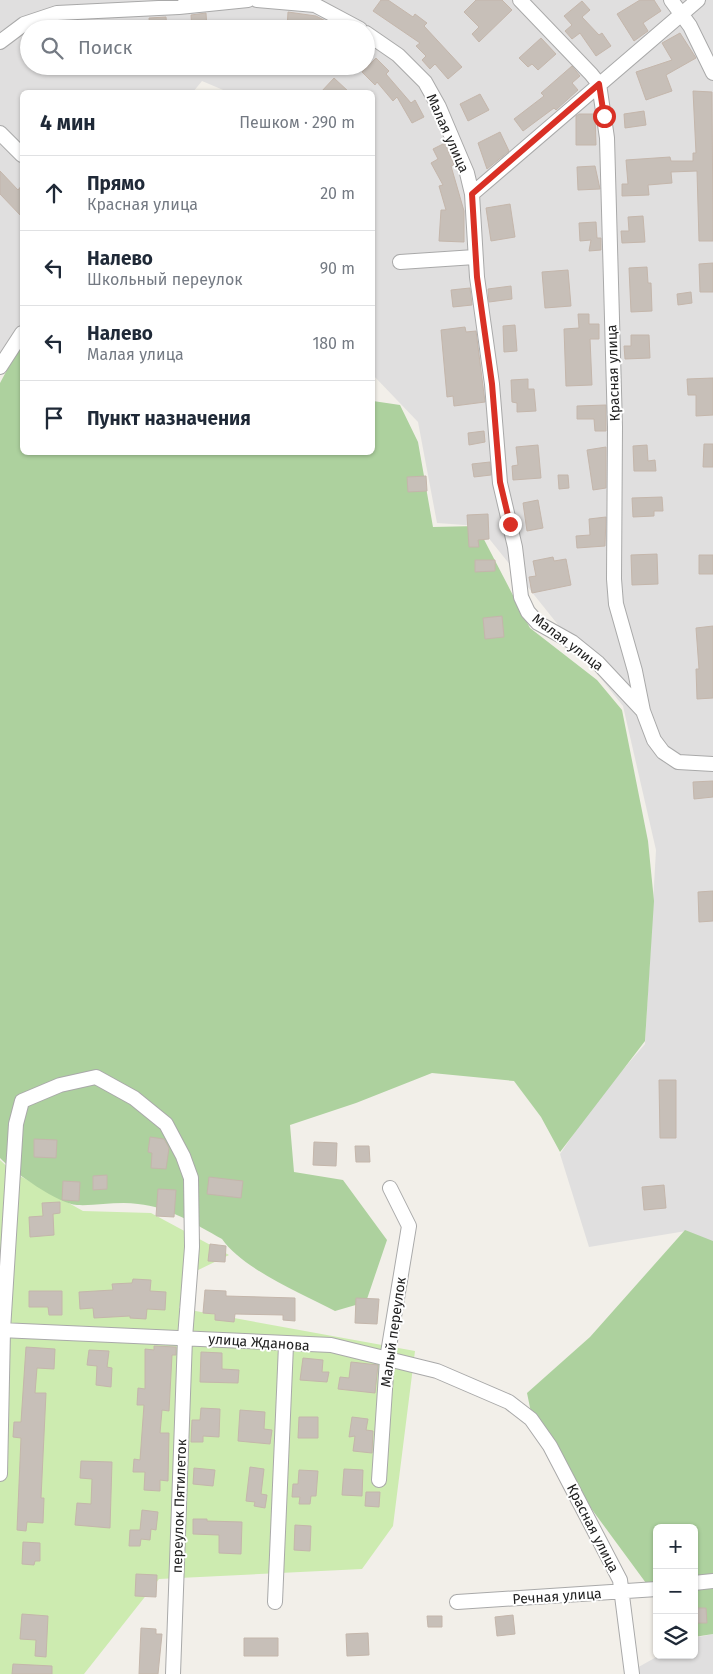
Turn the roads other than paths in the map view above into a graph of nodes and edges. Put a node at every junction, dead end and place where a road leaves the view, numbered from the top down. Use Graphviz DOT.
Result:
graph roads {
  1 [pos="248,0"];
  2 [pos="257,0"];
  3 [pos="520,0"];
  4 [pos="671,0"];
  5 [pos="698,0"];
  6 [pos="682,13"];
  7 [pos="36,20"];
  8 [pos="343,20"];
  9 [pos="20,27"];
  10 [pos="375,39"];
  11 [pos="0,42"];
  12 [pos="713,73"];
  13 [pos="599,84"];
  14 [pos="0,133"];
  15 [pos="20,153"];
  16 [pos="472,194"];
  17 [pos="475,257"];
  18 [pos="400,262"];
  19 [pos="20,336"];
  20 [pos="0,367"];
  21 [pos="643,711"];
  22 [pos="713,764"];
  23 [pos="0,1152"];
  24 [pos="13,1162"];
  25 [pos="390,1188"];
  26 [pos="2,1330"];
  27 [pos="184,1338"];
  28 [pos="286,1345"];
  29 [pos="387,1359"];
  30 [pos="509,1402"];
  31 [pos="0,1474"];
  32 [pos="380,1480"];
  33 [pos="713,1581"];
  34 [pos="698,1583"];
  35 [pos="653,1589"];
  36 [pos="621,1592"];
  37 [pos="275,1602"];
  38 [pos="457,1602"];
  39 [pos="173,1674"];
  40 [pos="632,1674"];
  1 -- 7 [label="street"];
  2 -- 8 [label="street"];
  3 -- 13 [label="street"];
  4 -- 6 [label="street"];
  5 -- 6 [label="street"];
  6 -- 12 [label="street"];
  6 -- 13 [label="street"];
  9 -- 11 [label="street"];
  10 -- 16 [label="street, Малая улица"];
  13 -- 16 [label="street"];
  13 -- 21 [label="street, Красная улица"];
  14 -- 15 [label="street"];
  16 -- 17 [label="street, Малая улица"];
  17 -- 18 [label="street"];
  17 -- 21 [label="street, Малая улица"];
  19 -- 20 [label="street"];
  21 -- 22 [label="street, Красная улица"];
  23 -- 24 [label="street"];
  24 -- 26 [label="street"];
  24 -- 27 [label="street, переулок Пятилеток"];
  25 -- 29 [label="street, Малый переулок"];
  26 -- 27 [label="street, улица Жданова"];
  26 -- 31 [label="street"];
  27 -- 28 [label="street, улица Жданова"];
  27 -- 39 [label="street, переулок Пятилеток"];
  28 -- 29 [label="street, улица Жданова"];
  28 -- 37 [label="street"];
  29 -- 30 [label="street, улица Жданова"];
  29 -- 32 [label="street, Малый переулок"];
  30 -- 36 [label="street, Красная улица"];
  33 -- 34 [label="street"];
  35 -- 36 [label="street, Речная улица"];
  36 -- 38 [label="street, Речная улица"];
  36 -- 40 [label="street, Красная улица"];
}
